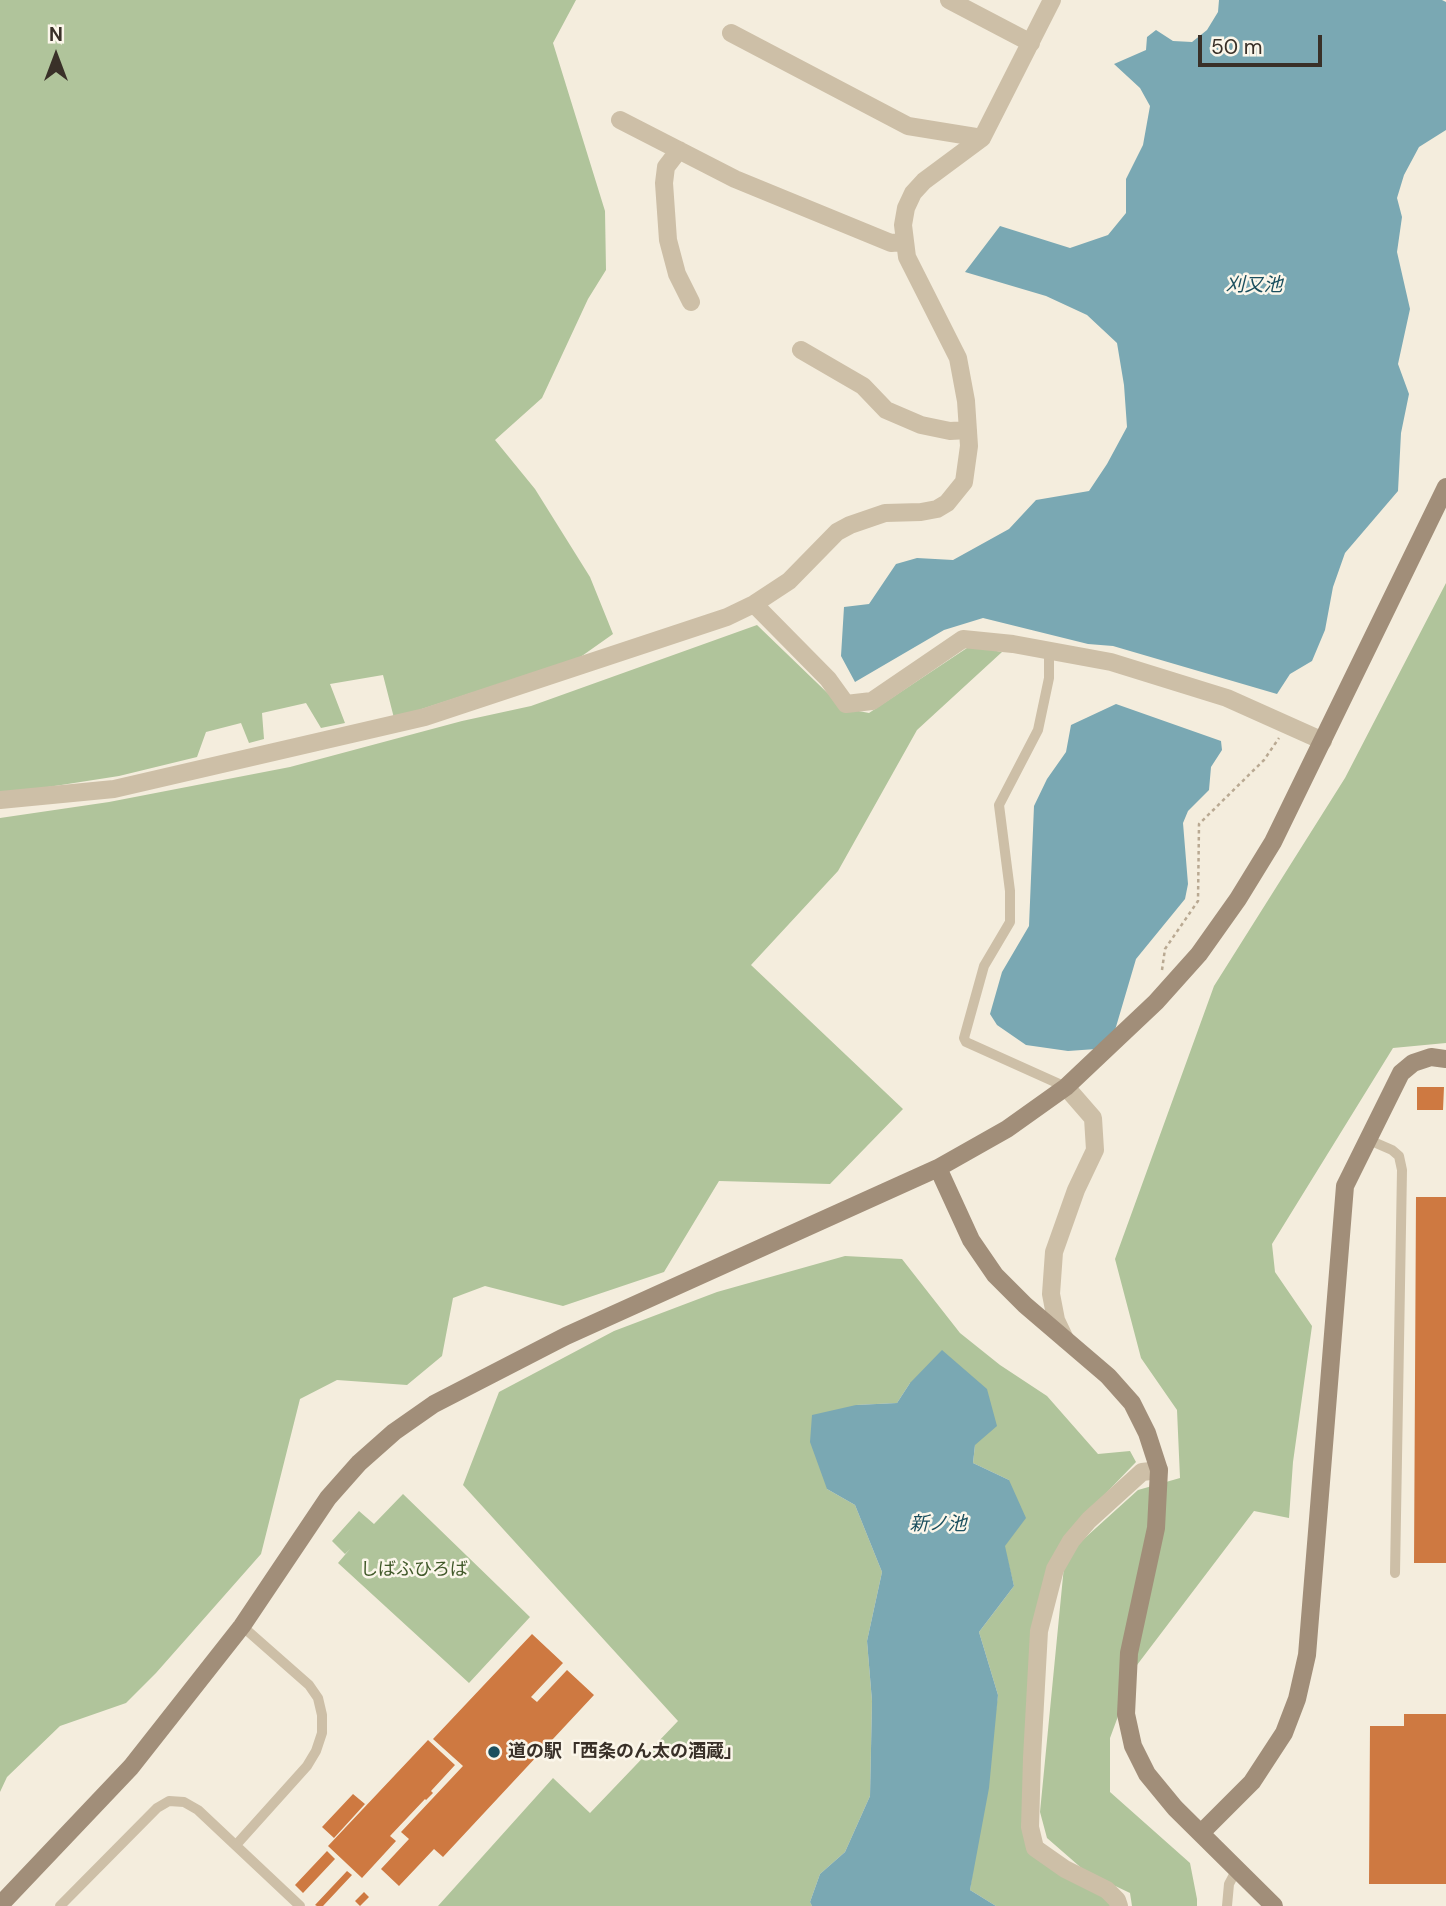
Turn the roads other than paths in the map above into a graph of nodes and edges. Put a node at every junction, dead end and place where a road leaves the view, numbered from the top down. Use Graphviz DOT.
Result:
graph roads {
  1 [pos="948,0"];
  2 [pos="1052,0"];
  3 [pos="732,33"];
  4 [pos="1031,43"];
  5 [pos="620,120"];
  6 [pos="982,138"];
  7 [pos="680,150"];
  8 [pos="904,242"];
  9 [pos="691,302"];
  10 [pos="801,350"];
  11 [pos="968,430"];
  12 [pos="1446,487"];
  13 [pos="754,604"];
  14 [pos="1049,650"];
  15 [pos="1323,741"];
  16 [pos="0,800"];
  17 [pos="1446,1059"];
  18 [pos="1066,1087"];
  19 [pos="1369,1140"];
  20 [pos="938,1168"];
  21 [pos="1065,1339"];
  22 [pos="1159,1470"];
  23 [pos="1395,1573"];
  24 [pos="242,1626"];
  25 [pos="1200,1833"];
  26 [pos="236,1845"];
  27 [pos="1237,1869"];
  28 [pos="0,1905"];
  29 [pos="60,1906"];
  30 [pos="300,1906"];
  31 [pos="1119,1906"];
  32 [pos="1227,1906"];
  33 [pos="1274,1906"];
  1 -- 4 [label="street"];
  2 -- 4 [label="street"];
  3 -- 6 [label="street"];
  4 -- 6 [label="street"];
  5 -- 7 [label="street"];
  6 -- 8 [label="street"];
  7 -- 8 [label="street"];
  7 -- 9 [label="street"];
  8 -- 11 [label="street"];
  10 -- 11 [label="street"];
  11 -- 13 [label="street"];
  12 -- 15 [label="street"];
  13 -- 14 [label="street"];
  13 -- 16 [label="street"];
  14 -- 15 [label="street"];
  14 -- 18 [label="lane"];
  15 -- 18 [label="street"];
  17 -- 19 [label="street"];
  18 -- 20 [label="street"];
  18 -- 21 [label="street"];
  19 -- 23 [label="lane"];
  19 -- 25 [label="street"];
  20 -- 21 [label="street"];
  20 -- 24 [label="street"];
  21 -- 22 [label="street"];
  22 -- 25 [label="street"];
  22 -- 31 [label="street"];
  24 -- 26 [label="lane"];
  24 -- 28 [label="street"];
  25 -- 27 [label="street"];
  26 -- 29 [label="lane"];
  26 -- 30 [label="lane"];
  27 -- 32 [label="lane"];
  27 -- 33 [label="street"];
}
